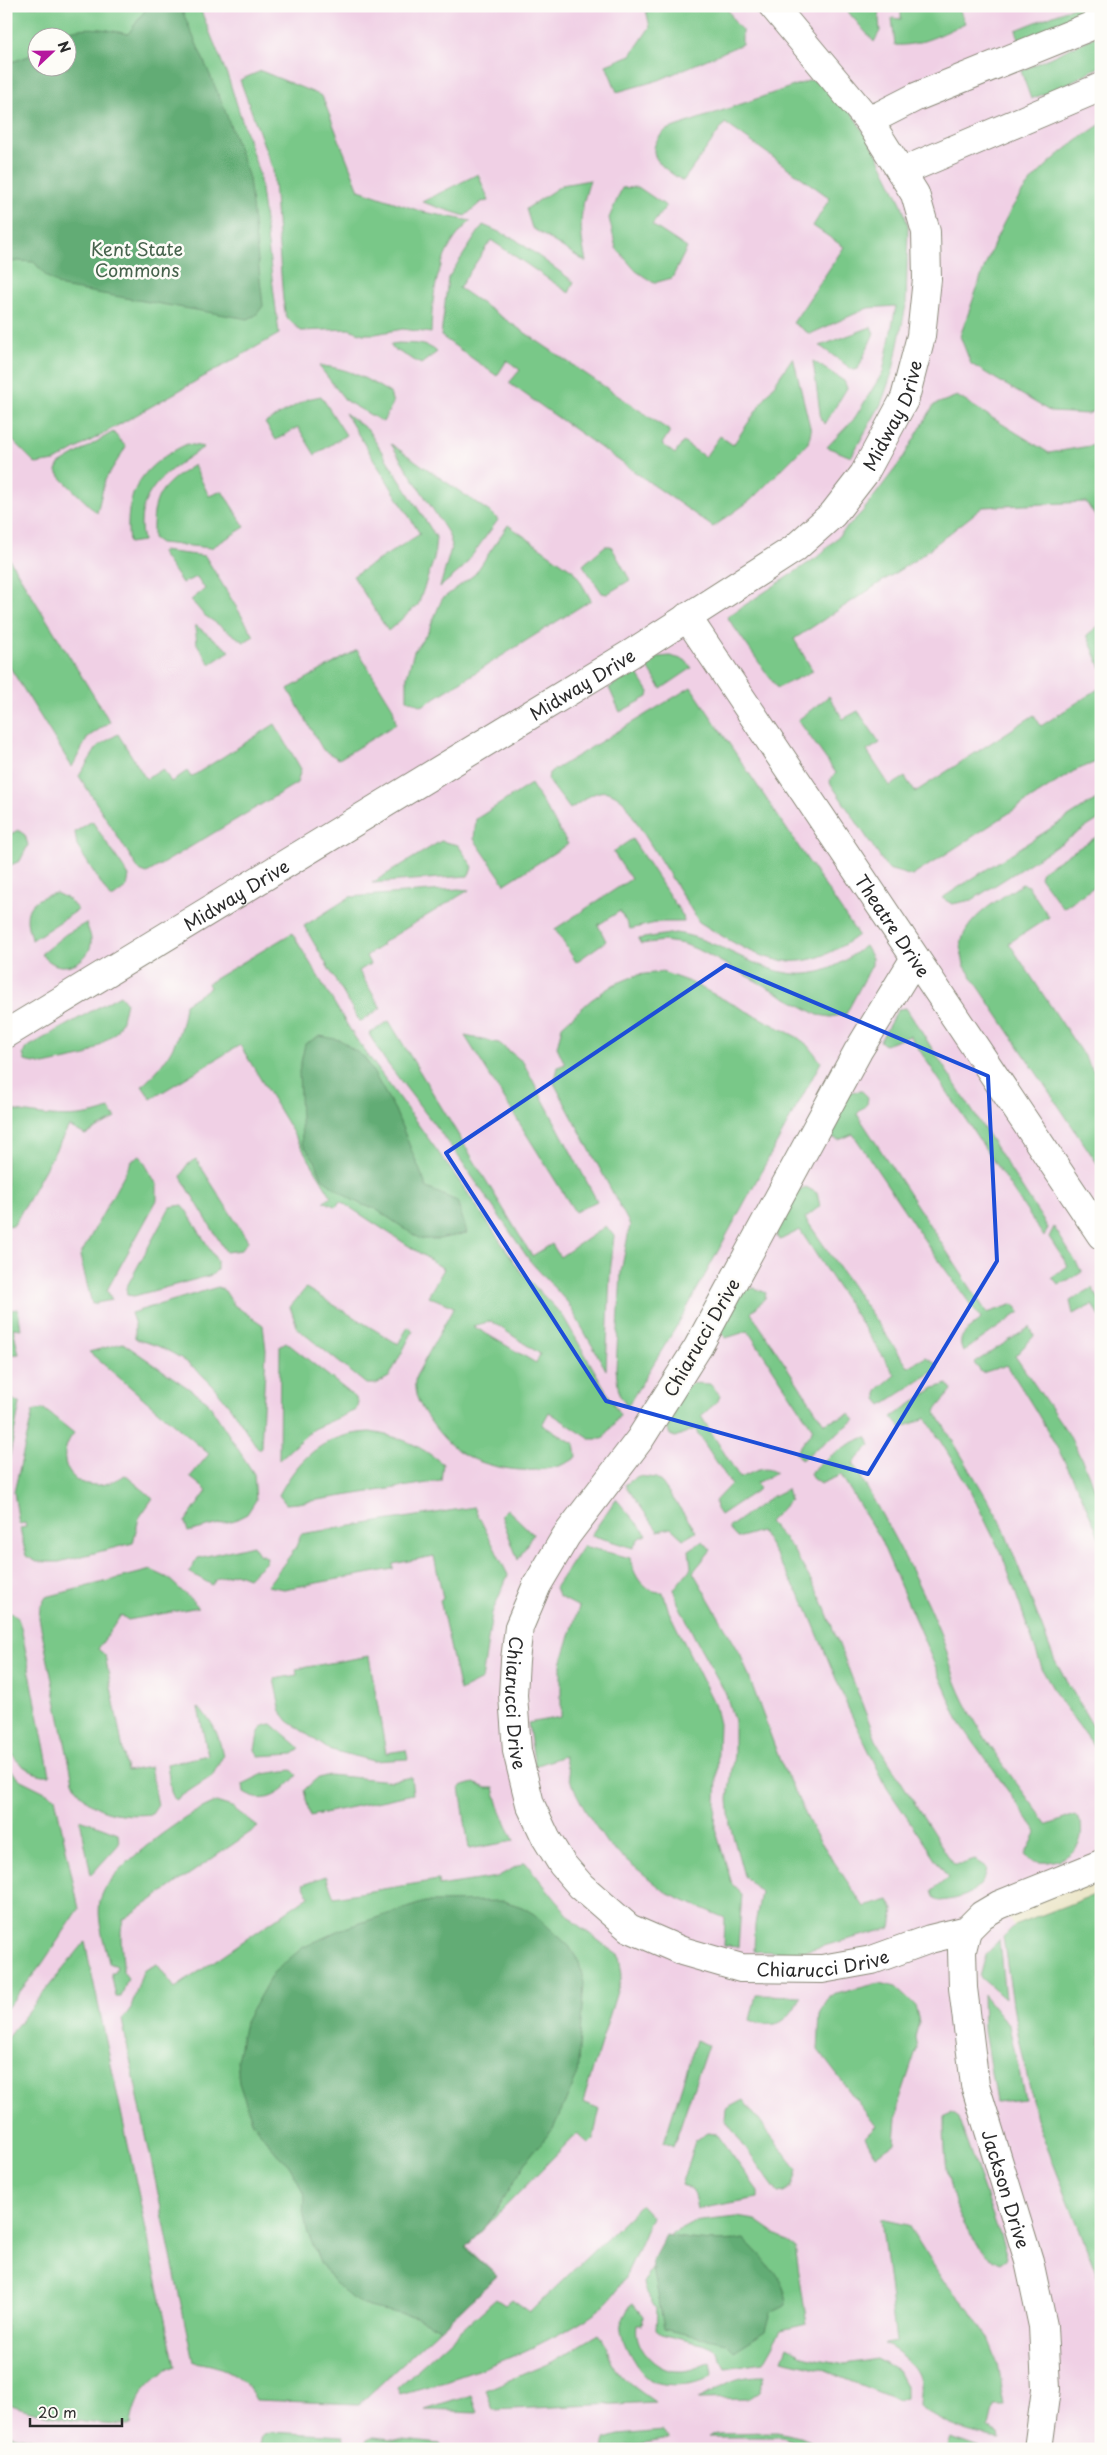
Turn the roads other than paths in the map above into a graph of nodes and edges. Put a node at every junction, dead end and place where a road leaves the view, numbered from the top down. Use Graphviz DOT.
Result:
graph roads {
  1 [pos="773,6"];
  2 [pos="1101,22"];
  3 [pos="1101,87"];
  4 [pos="869,121"];
  5 [pos="901,172"];
  6 [pos="687,617"];
  7 [pos="915,958"];
  8 [pos="6,1034"];
  9 [pos="1101,1235"];
  10 [pos="1101,1864"];
  11 [pos="967,1930"];
  12 [pos="1038,2449"];
  1 -- 4 [label="street, Midway Drive"];
  2 -- 4 [label="street"];
  3 -- 5 [label="street"];
  4 -- 5 [label="street, Midway Drive"];
  5 -- 6 [label="street, Midway Drive"];
  6 -- 7 [label="street, Theatre Drive"];
  6 -- 8 [label="street, Midway Drive"];
  7 -- 9 [label="street, Theatre Drive"];
  7 -- 11 [label="street, Chiarucci Drive"];
  10 -- 11 [label="street, Chiarucci Drive"];
  11 -- 12 [label="street, Jackson Drive"];
}
